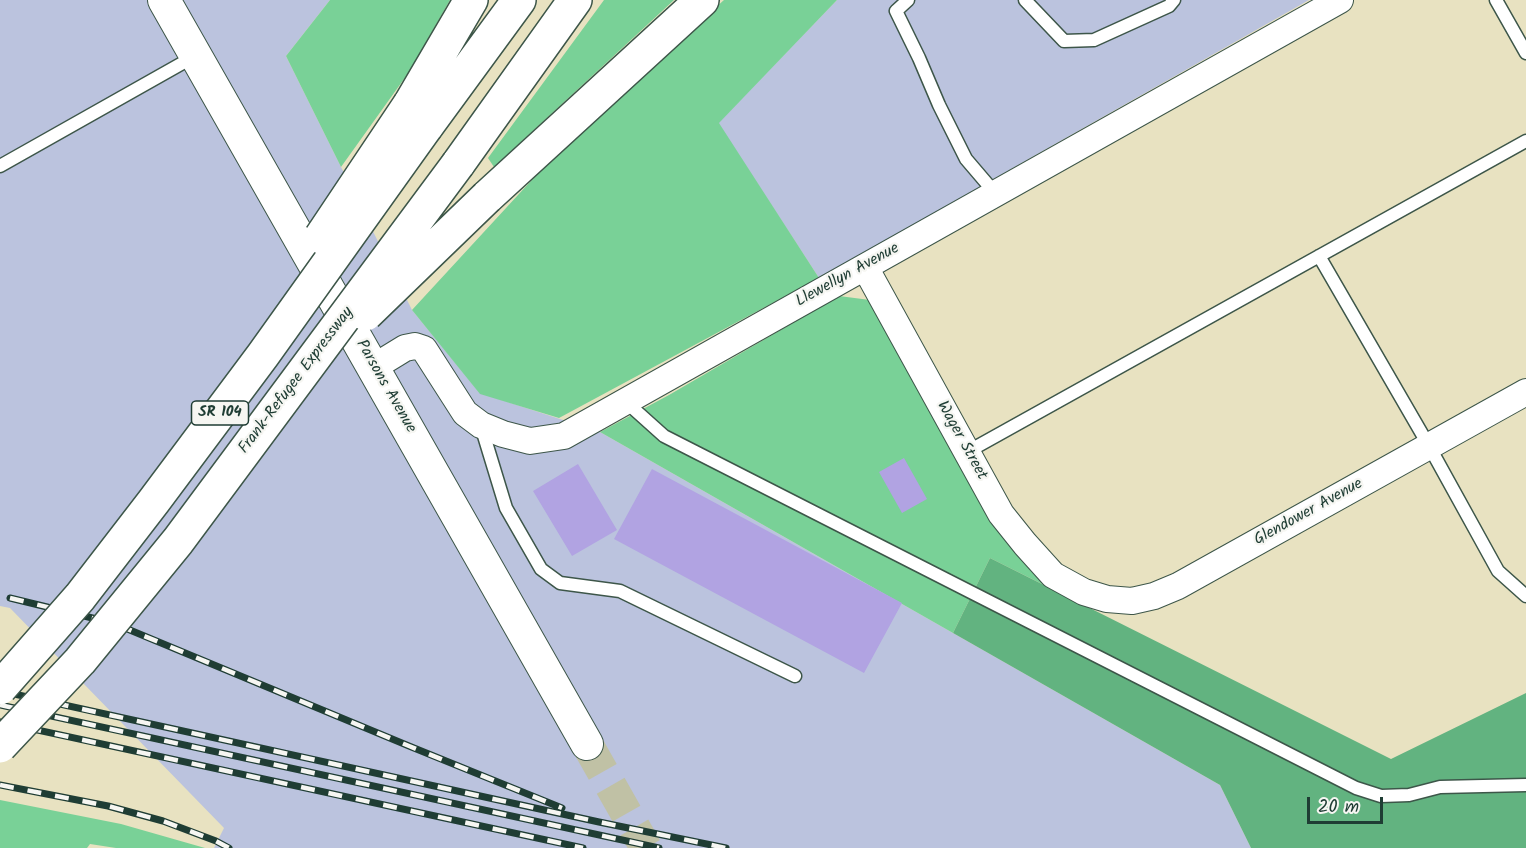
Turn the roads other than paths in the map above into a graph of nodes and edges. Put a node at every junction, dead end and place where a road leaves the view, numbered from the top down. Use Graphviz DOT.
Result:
graph roads {
  1 [pos="164,0"];
  2 [pos="471,0"];
  3 [pos="519,0"];
  4 [pos="575,0"];
  5 [pos="702,0"];
  6 [pos="908,0"];
  7 [pos="1025,0"];
  8 [pos="1174,0"];
  9 [pos="1340,0"];
  10 [pos="1496,0"];
  11 [pos="1526,54"];
  12 [pos="195,55"];
  13 [pos="418,115"];
  14 [pos="1526,141"];
  15 [pos="0,166"];
  16 [pos="995,193"];
  17 [pos="1319,256"];
  18 [pos="865,267"];
  19 [pos="374,367"];
  20 [pos="298,380"];
  21 [pos="1526,392"];
  22 [pos="625,402"];
  23 [pos="481,425"];
  24 [pos="1429,446"];
  25 [pos="967,452"];
  26 [pos="1084,592"];
  27 [pos="1526,596"];
  28 [pos="795,676"];
  29 [pos="0,688"];
  30 [pos="587,744"];
  31 [pos="0,746"];
  32 [pos="1526,785"];
  1 -- 12 [label="street, Parsons Avenue"];
  2 -- 13 [label="highway"];
  3 -- 13 [label="highway, SR 104"];
  4 -- 20 [label="highway, Frank-Refugee Expressway / SR 104, bridge"];
  5 -- 20 [label="highway, bridge"];
  6 -- 16 [label="lane"];
  7 -- 8 [label="lane"];
  9 -- 16 [label="street, Llewellyn Avenue"];
  10 -- 11 [label="lane"];
  12 -- 15 [label="lane"];
  12 -- 19 [label="street, Parsons Avenue"];
  13 -- 29 [label="highway, SR 104, bridge"];
  14 -- 17 [label="lane"];
  16 -- 18 [label="street, Llewellyn Avenue"];
  17 -- 24 [label="lane"];
  17 -- 25 [label="lane"];
  18 -- 22 [label="street, Llewellyn Avenue"];
  18 -- 25 [label="street, Wager Street"];
  19 -- 23 [label="street, Llewellyn Avenue"];
  19 -- 30 [label="street, Parsons Avenue"];
  20 -- 31 [label="highway, Frank-Refugee Expressway / SR 104, bridge"];
  21 -- 24 [label="street, Glendower Avenue"];
  22 -- 23 [label="street, Llewellyn Avenue"];
  22 -- 32 [label="lane"];
  23 -- 28 [label="lane"];
  24 -- 26 [label="street, Glendower Avenue"];
  24 -- 27 [label="lane"];
  25 -- 26 [label="street, Wager Street"];
}
